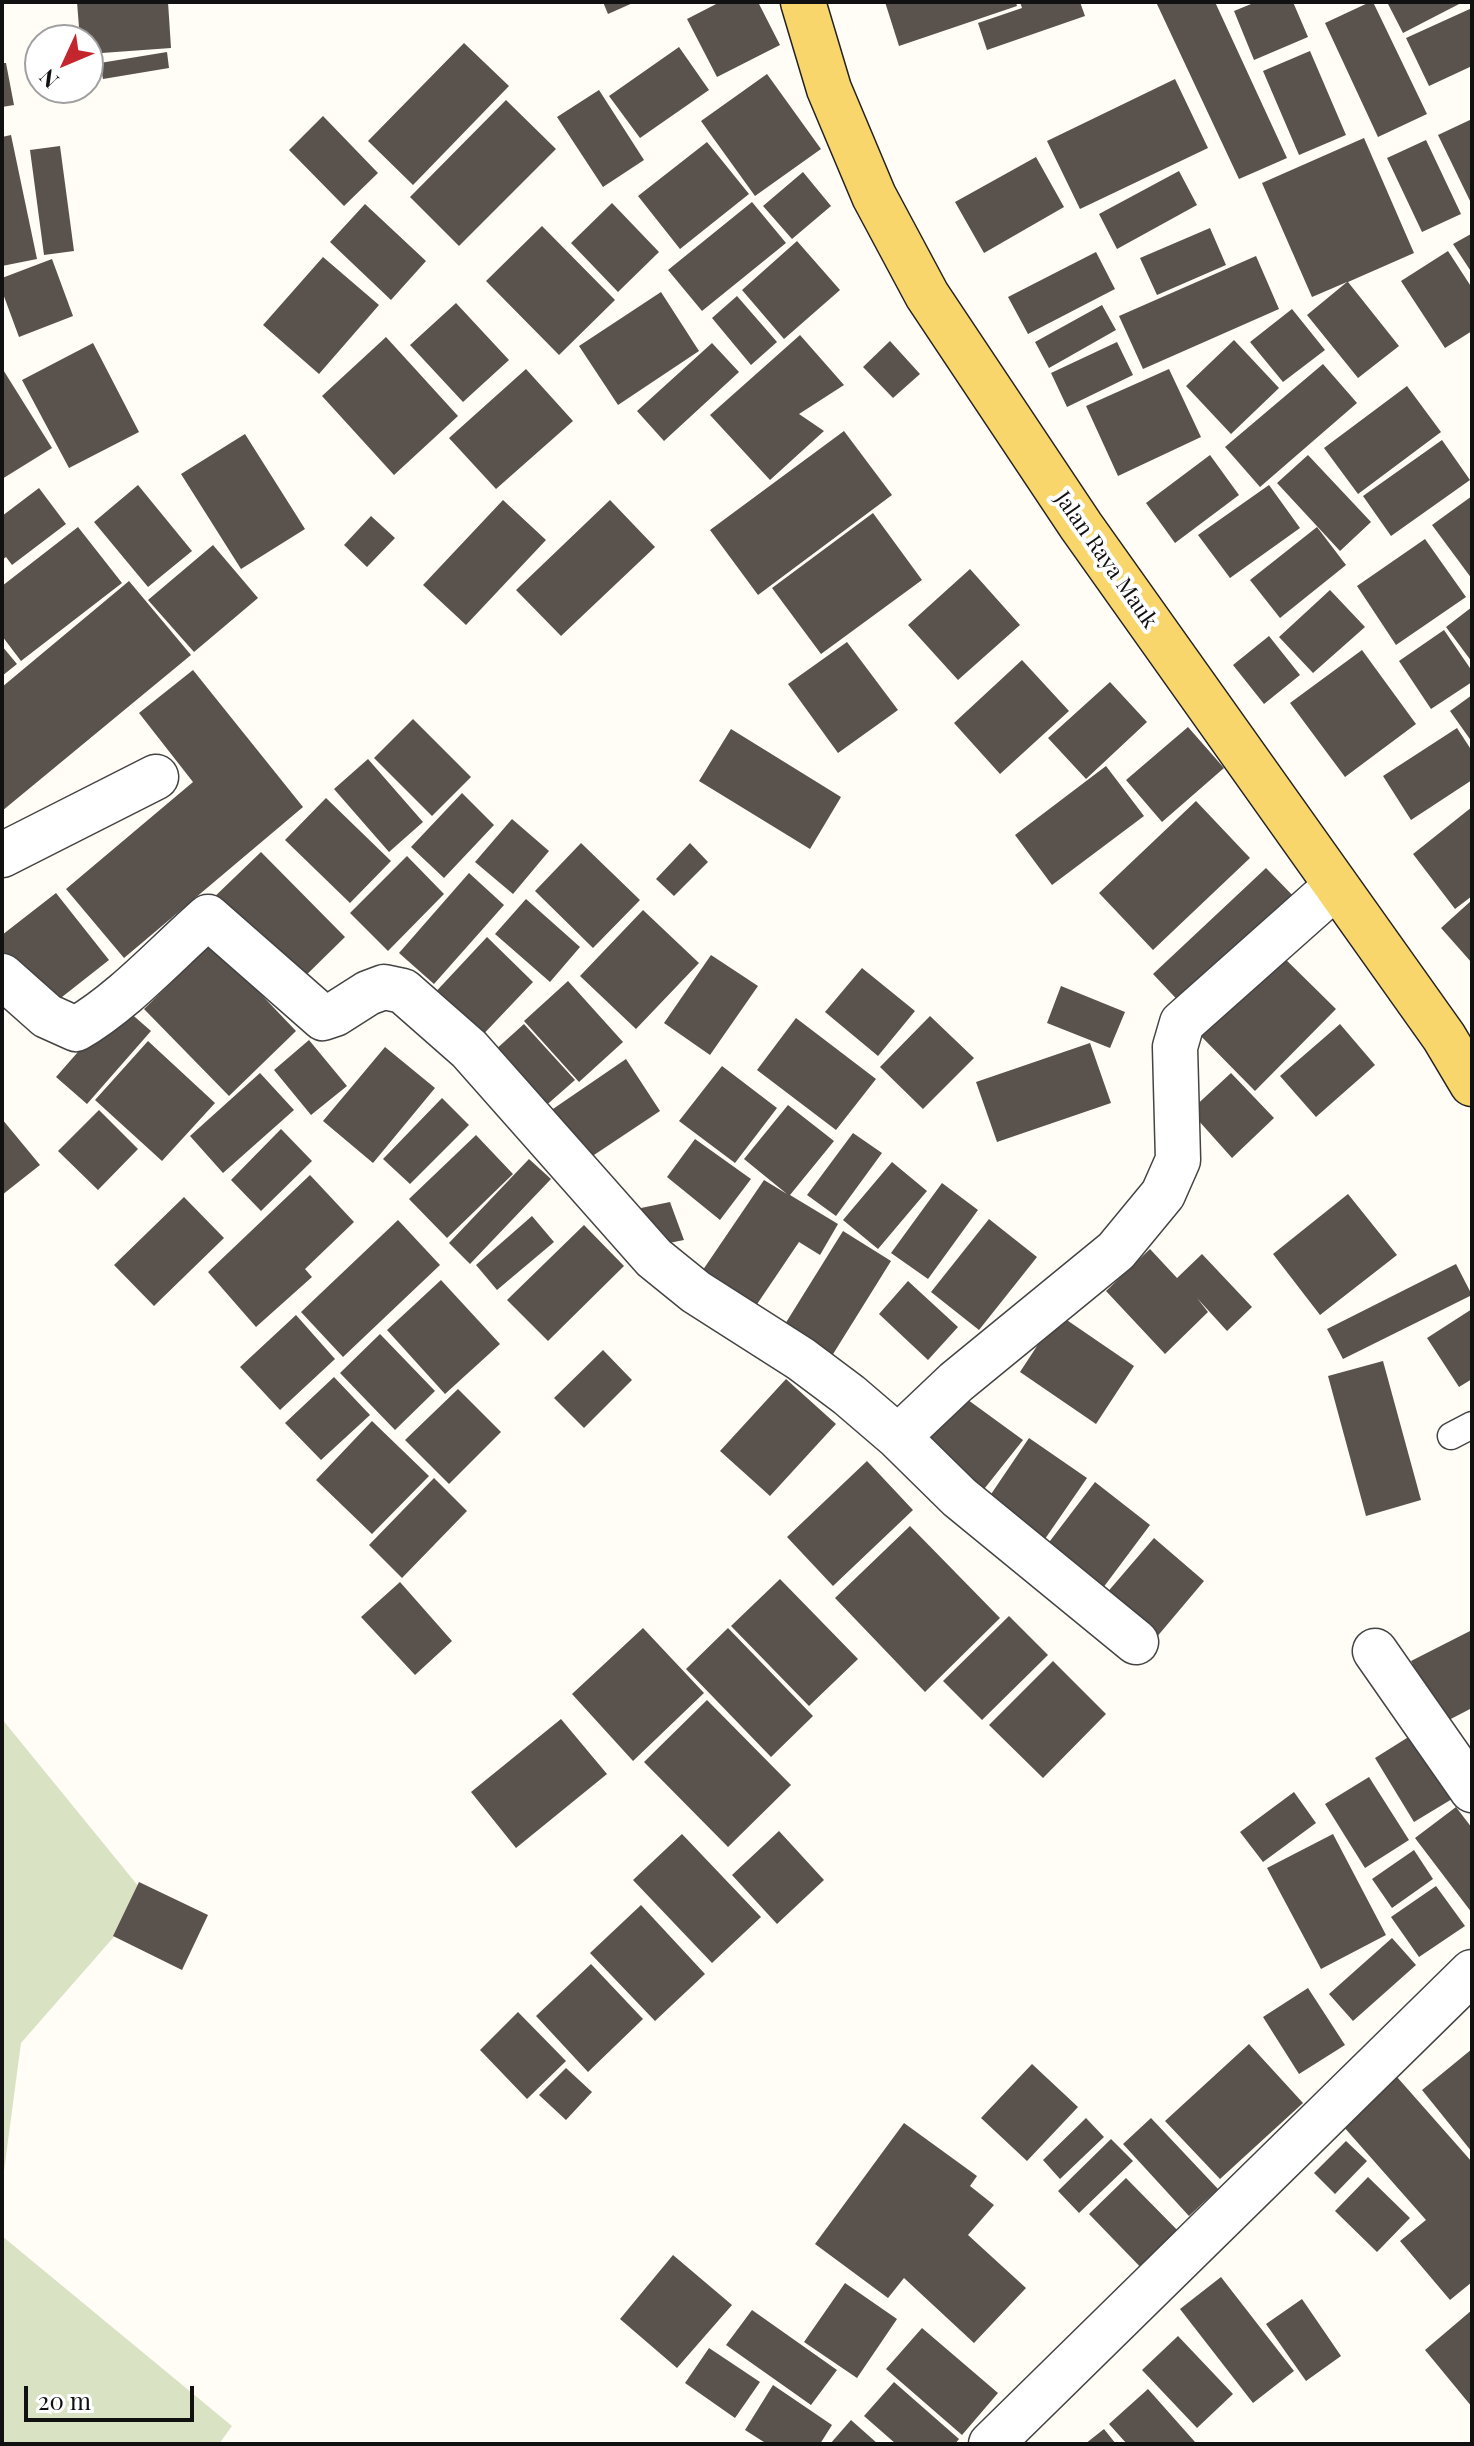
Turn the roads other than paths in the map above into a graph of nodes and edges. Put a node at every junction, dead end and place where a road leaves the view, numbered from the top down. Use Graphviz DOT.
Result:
graph roads {
  1 [pos="803,2"];
  2 [pos="156,777"];
  3 [pos="2,855"];
  4 [pos="1336,886"];
  5 [pos="2,976"];
  6 [pos="1472,1084"];
  7 [pos="898,1437"];
  8 [pos="1136,1642"];
  9 [pos="1375,1651"];
  10 [pos="1472,1790"];
  11 [pos="1472,1972"];
  12 [pos="991,2444"];
  1 -- 4 [label="main road, Jalan Raya Mauk"];
  2 -- 3 [label="street"];
  4 -- 6 [label="main road, Jalan Raya Mauk"];
  4 -- 7 [label="street"];
  5 -- 7 [label="street"];
  7 -- 8 [label="street"];
  9 -- 10 [label="street"];
  11 -- 12 [label="street"];
}
